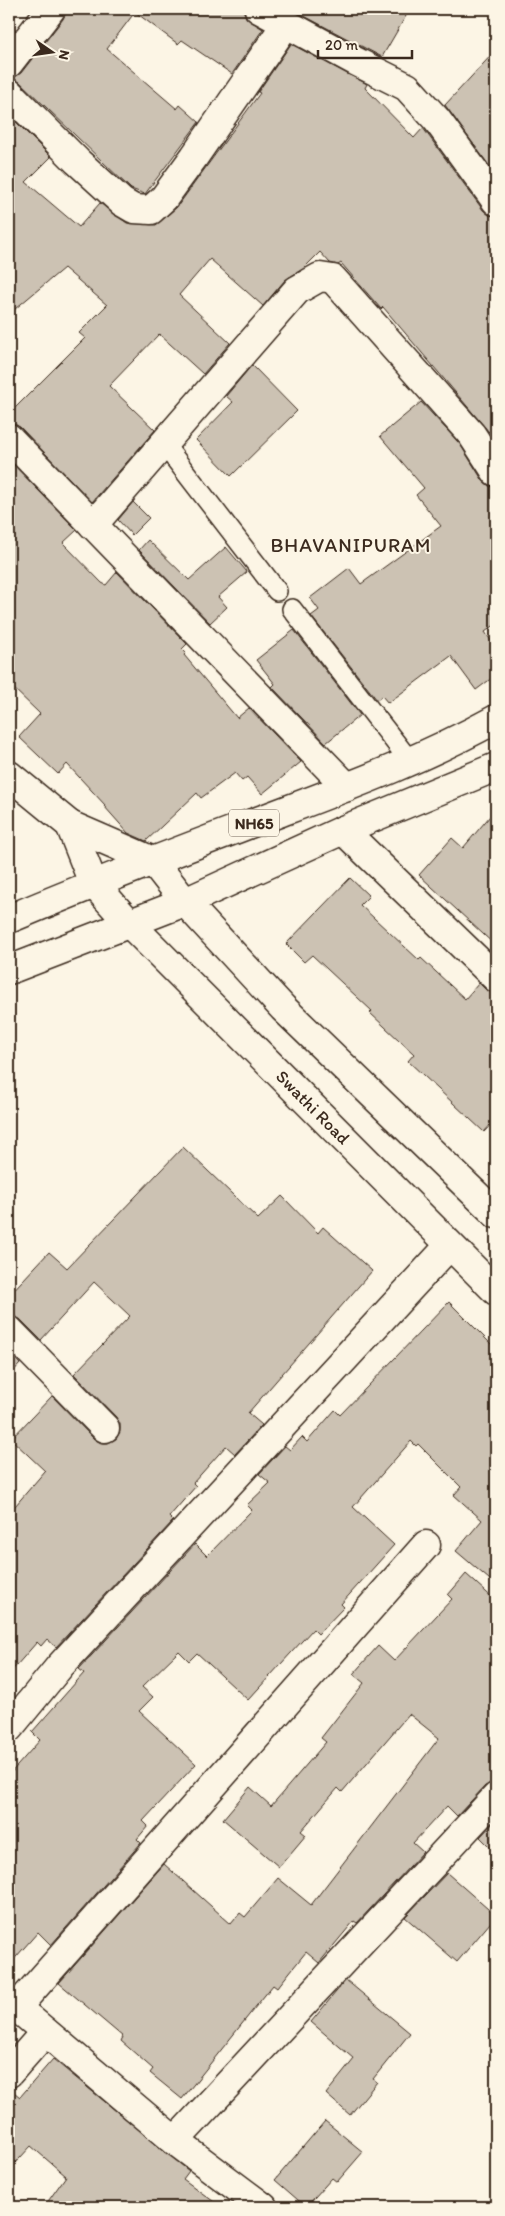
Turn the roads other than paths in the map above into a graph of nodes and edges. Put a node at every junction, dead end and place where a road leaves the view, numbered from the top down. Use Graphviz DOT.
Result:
graph roads {
  1 [pos="51,9"];
  2 [pos="259,9"];
  3 [pos="286,24"];
  4 [pos="9,63"];
  5 [pos="9,93"];
  6 [pos="496,201"];
  7 [pos="9,438"];
  8 [pos="162,443"];
  9 [pos="496,472"];
  10 [pos="93,525"];
  11 [pos="277,591"];
  12 [pos="292,609"];
  13 [pos="496,719"];
  14 [pos="409,760"];
  15 [pos="496,767"];
  16 [pos="9,775"];
  17 [pos="347,787"];
  18 [pos="70,825"];
  19 [pos="343,830"];
  20 [pos="153,861"];
  21 [pos="93,883"];
  22 [pos="185,902"];
  23 [pos="9,919"];
  24 [pos="130,924"];
  25 [pos="9,970"];
  26 [pos="496,978"];
  27 [pos="496,1214"];
  28 [pos="449,1246"];
  29 [pos="496,1291"];
  30 [pos="9,1330"];
  31 [pos="105,1428"];
  32 [pos="426,1545"];
  33 [pos="9,1728"];
  34 [pos="496,1797"];
  35 [pos="13,2004"];
  36 [pos="45,2032"];
  37 [pos="9,2073"];
  38 [pos="175,2141"];
  39 [pos="263,2207"];
  1 -- 4 [label="main road"];
  2 -- 3 [label="main road"];
  3 -- 5 [label="main road"];
  3 -- 6 [label="main road"];
  7 -- 10 [label="main road"];
  8 -- 9 [label="main road"];
  8 -- 10 [label="main road"];
  8 -- 11 [label="lane"];
  10 -- 17 [label="main road"];
  12 -- 14 [label="lane"];
  13 -- 14 [label="main road, NH65"];
  14 -- 17 [label="main road, NH65"];
  15 -- 19 [label="main road, NH65"];
  16 -- 18 [label="main road"];
  17 -- 20 [label="main road, NH65"];
  18 -- 20 [label="main road"];
  18 -- 21 [label="main road"];
  19 -- 22 [label="main road, NH65"];
  19 -- 26 [label="main road"];
  20 -- 21 [label="main road, NH65"];
  20 -- 22 [label="main road"];
  21 -- 23 [label="main road, NH65"];
  21 -- 24 [label="main road, Swathi Road"];
  22 -- 24 [label="main road, NH65"];
  22 -- 27 [label="main road"];
  24 -- 25 [label="main road, NH65"];
  24 -- 28 [label="main road, Swathi Road"];
  28 -- 29 [label="main road, Swathi Road"];
  28 -- 33 [label="main road"];
  30 -- 31 [label="main road"];
  32 -- 35 [label="main road"];
  34 -- 38 [label="main road"];
  35 -- 36 [label="main road"];
  36 -- 37 [label="main road"];
  36 -- 38 [label="main road"];
  38 -- 39 [label="main road"];
}
